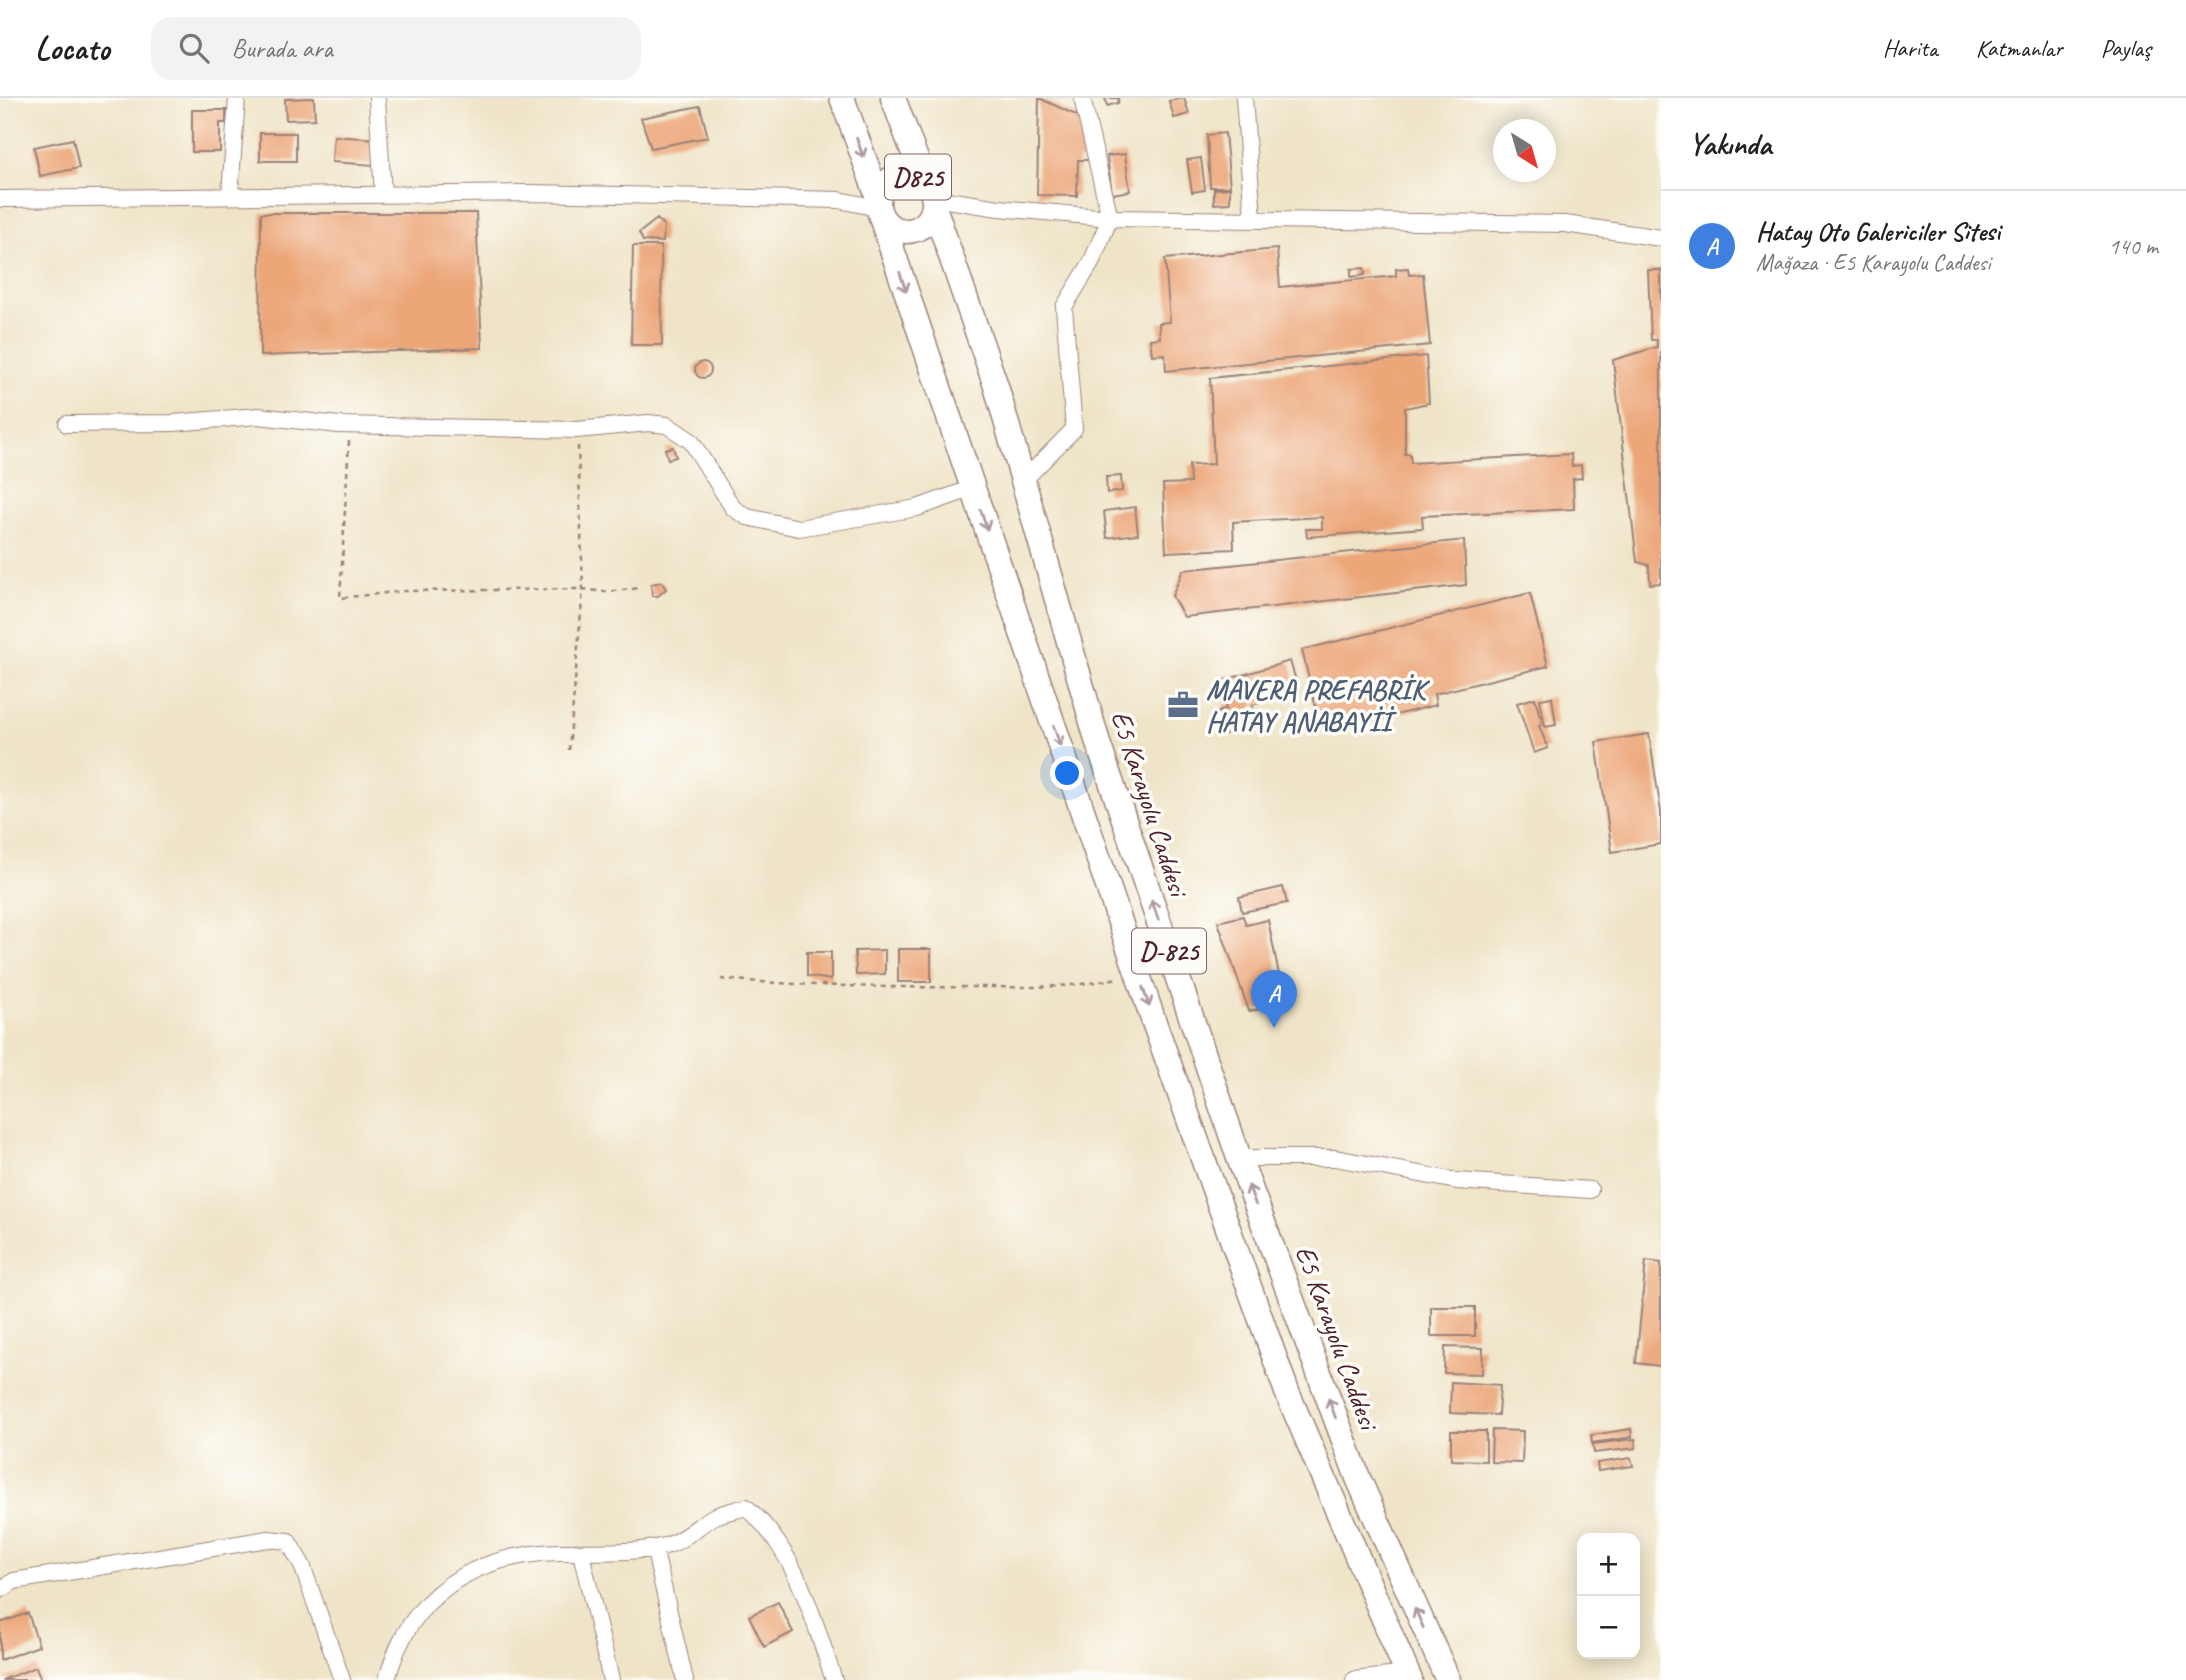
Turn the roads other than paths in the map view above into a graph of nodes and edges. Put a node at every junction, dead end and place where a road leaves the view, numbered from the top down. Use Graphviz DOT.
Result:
graph roads {
  1 [pos="237,98"];
  2 [pos="377,98"];
  3 [pos="842,98"];
  4 [pos="893,98"];
  5 [pos="1082,98"];
  6 [pos="1244,98"];
  7 [pos="230,194"];
  8 [pos="383,195"];
  9 [pos="931,195"];
  10 [pos="0,199"];
  11 [pos="879,207"];
  12 [pos="1110,218"];
  13 [pos="1254,219"];
  14 [pos="1661,238"];
  15 [pos="67,424"];
  16 [pos="1023,481"];
  17 [pos="973,488"];
  18 [pos="1239,1158"];
  19 [pos="1590,1190"];
  20 [pos="654,1548"];
  21 [pos="581,1553"];
  22 [pos="0,1590"];
  23 [pos="1409,1677"];
  24 [pos="342,1680"];
  25 [pos="387,1680"];
  26 [pos="611,1680"];
  27 [pos="685,1680"];
  28 [pos="834,1680"];
  29 [pos="1354,1680"];
  30 [pos="1448,1680"];
  1 -- 7 [label="street"];
  2 -- 8 [label="street"];
  3 -- 11 [label="highway, D825, one-way"];
  4 -- 9 [label="highway, E5 Karayolu Caddesi / D825"];
  5 -- 12 [label="street"];
  6 -- 13 [label="street"];
  7 -- 8 [label="street"];
  7 -- 10 [label="street"];
  8 -- 11 [label="street"];
  9 -- 11 [label="highway, D825"];
  9 -- 11 [label="highway, D825"];
  9 -- 12 [label="street"];
  9 -- 16 [label="highway, E5 Karayolu Caddesi / D-825"];
  11 -- 17 [label="highway, D-825, one-way"];
  12 -- 13 [label="street"];
  12 -- 16 [label="street"];
  13 -- 14 [label="street"];
  15 -- 17 [label="street"];
  18 -- 16 [label="highway, E5 Karayolu Caddesi / D-825, one-way"];
  17 -- 23 [label="highway, D-825, one-way"];
  18 -- 19 [label="street"];
  30 -- 18 [label="highway, E5 Karayolu Caddesi / D-825, one-way"];
  20 -- 21 [label="street"];
  20 -- 27 [label="street"];
  20 -- 28 [label="street"];
  21 -- 25 [label="street"];
  21 -- 26 [label="street"];
  22 -- 24 [label="street"];
  23 -- 29 [label="street"];
}
